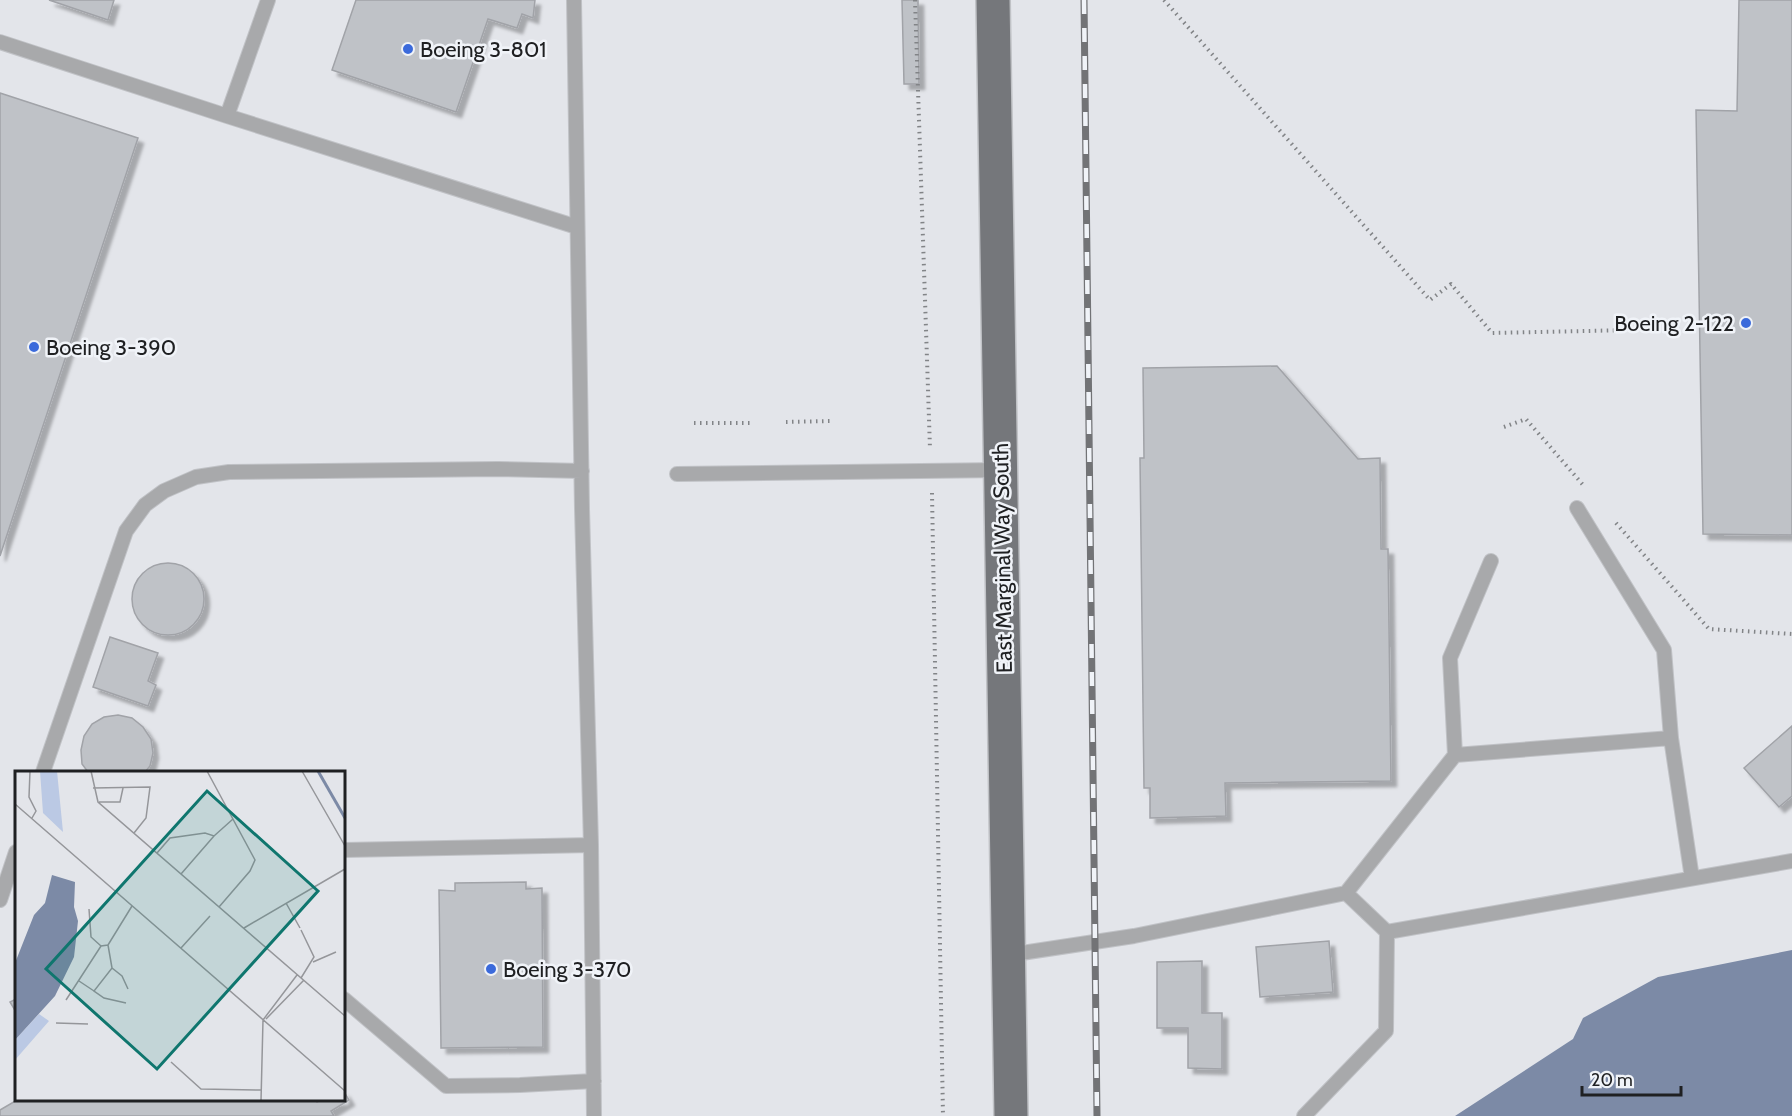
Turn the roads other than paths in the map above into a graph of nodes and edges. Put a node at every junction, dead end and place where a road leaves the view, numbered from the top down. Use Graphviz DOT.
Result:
graph roads {
  1 [pos="268,0"];
  2 [pos="573,0"];
  3 [pos="993,0"];
  4 [pos="0,42"];
  5 [pos="227,116"];
  6 [pos="577,227"];
  7 [pos="1000,470"];
  8 [pos="582,471"];
  9 [pos="677,474"];
  10 [pos="1577,508"];
  11 [pos="1491,561"];
  12 [pos="1671,738"];
  13 [pos="1455,755"];
  14 [pos="44,771"];
  15 [pos="591,845"];
  16 [pos="345,850"];
  17 [pos="15,855"];
  18 [pos="1792,861"];
  19 [pos="1692,878"];
  20 [pos="1346,893"];
  21 [pos="0,900"];
  22 [pos="1387,932"];
  23 [pos="1008,955"];
  24 [pos="345,1000"];
  25 [pos="594,1081"];
  26 [pos="594,1116"];
  27 [pos="1011,1116"];
  28 [pos="1304,1116"];
  1 -- 5 [label="lane"];
  2 -- 6 [label="lane"];
  3 -- 7 [label="main road, East Marginal Way South"];
  4 -- 5 [label="lane"];
  5 -- 6 [label="lane"];
  6 -- 8 [label="lane"];
  7 -- 9 [label="lane"];
  7 -- 23 [label="main road, East Marginal Way South"];
  8 -- 14 [label="lane"];
  8 -- 15 [label="lane"];
  10 -- 12 [label="lane"];
  11 -- 13 [label="lane"];
  12 -- 13 [label="lane"];
  12 -- 19 [label="lane"];
  13 -- 20 [label="lane"];
  15 -- 16 [label="lane"];
  15 -- 25 [label="lane"];
  17 -- 21 [label="lane"];
  18 -- 19 [label="lane"];
  19 -- 22 [label="lane"];
  20 -- 22 [label="lane"];
  20 -- 23 [label="lane"];
  22 -- 28 [label="lane"];
  23 -- 27 [label="main road, East Marginal Way South"];
  24 -- 25 [label="lane"];
  25 -- 26 [label="lane"];
}
